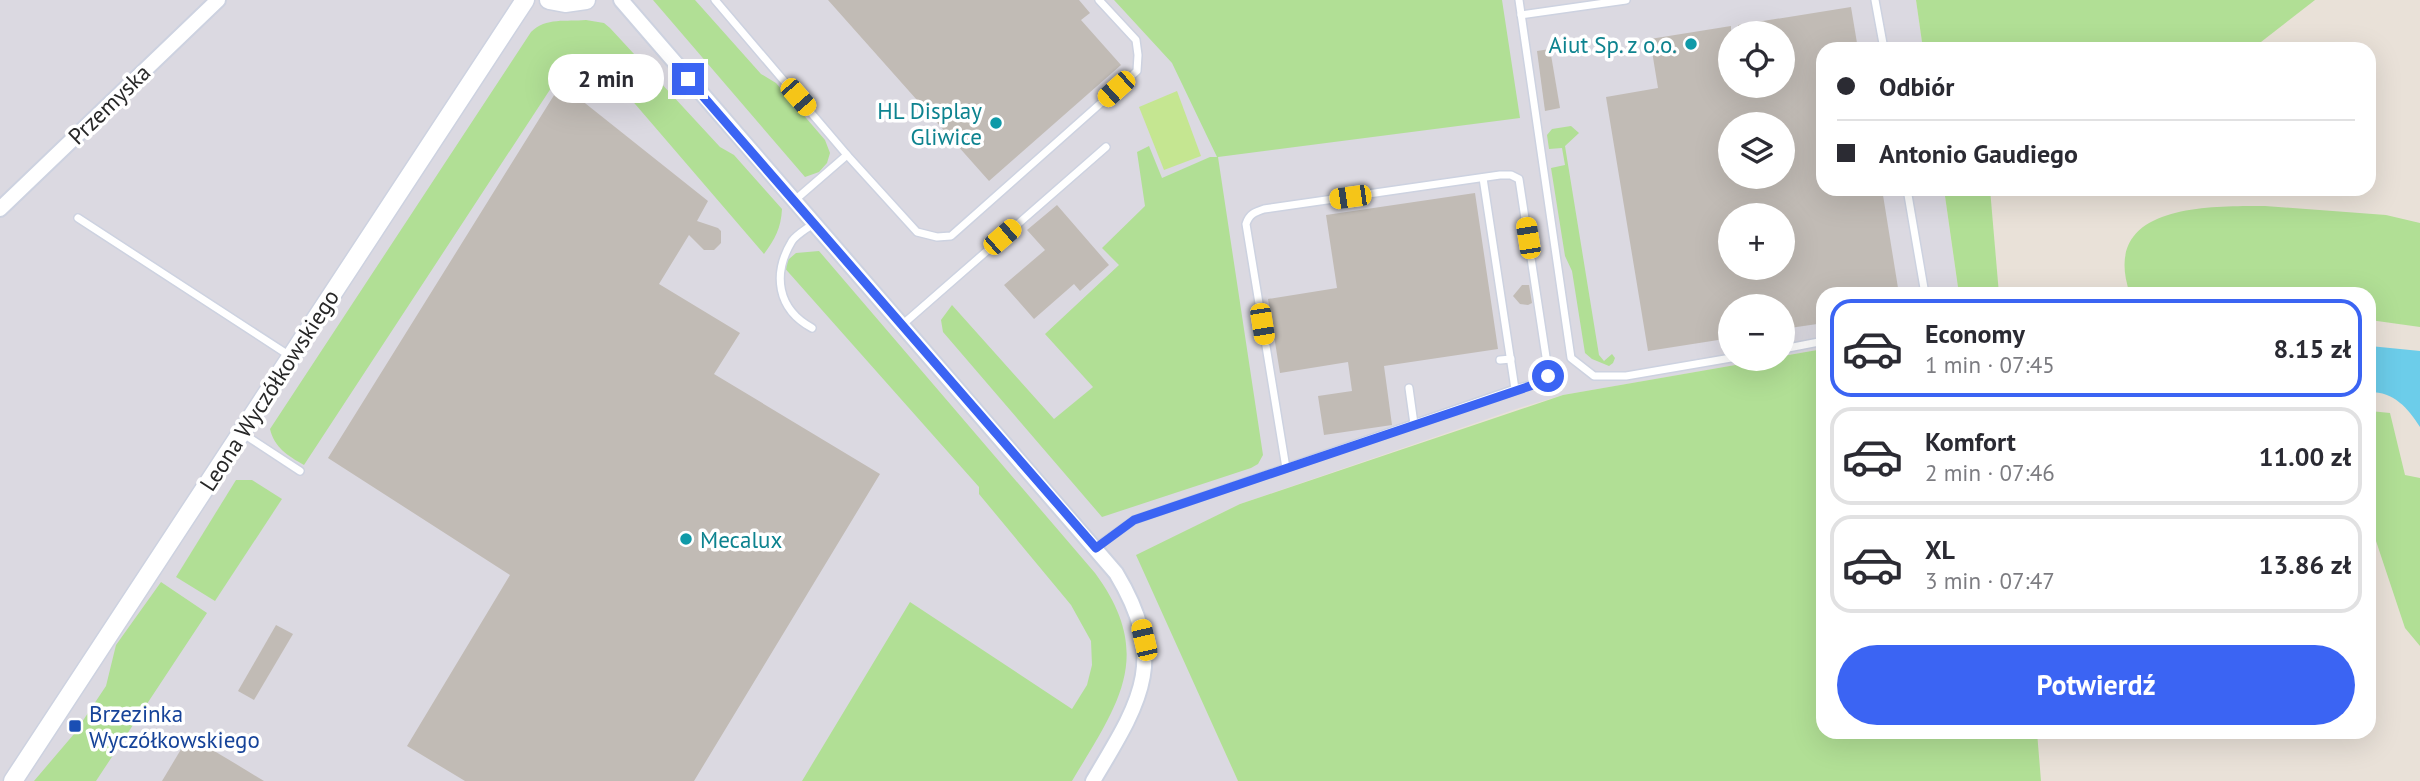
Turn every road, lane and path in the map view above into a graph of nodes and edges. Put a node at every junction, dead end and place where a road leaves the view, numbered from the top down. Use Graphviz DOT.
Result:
graph roads {
  1 [pos="218,0"];
  2 [pos="525,0"];
  3 [pos="549,0"];
  4 [pos="586,0"];
  5 [pos="621,0"];
  6 [pos="715,0"];
  7 [pos="1099,0"];
  8 [pos="1519,0"];
  9 [pos="1626,0"];
  10 [pos="1875,0"];
  11 [pos="1521,15"];
  12 [pos="1883,42"];
  13 [pos="1106,146"];
  14 [pos="847,155"];
  15 [pos="1483,178"];
  16 [pos="1908,196"];
  17 [pos="795,200"];
  18 [pos="0,209"];
  19 [pos="78,218"];
  20 [pos="814,223"];
  21 [pos="1924,287"];
  22 [pos="902,325"];
  23 [pos="812,328"];
  24 [pos="1816,343"];
  25 [pos="1795,347"];
  26 [pos="291,356"];
  27 [pos="1511,359"];
  28 [pos="1500,360"];
  29 [pos="1718,360"];
  30 [pos="1409,388"];
  31 [pos="1515,389"];
  32 [pos="1414,424"];
  33 [pos="241,433"];
  34 [pos="1286,468"];
  35 [pos="300,471"];
  36 [pos="1096,548"];
  37 [pos="13,781"];
  38 [pos="1093,781"];
  1 -- 18 [label="street, Przemyska"];
  2 -- 26 [label="street, Leona Wyczółkowskiego"];
  3 -- 4 [label="street"];
  5 -- 17 [label="street"];
  6 -- 14 [label="lane"];
  7 -- 14 [label="lane"];
  8 -- 11 [label="lane"];
  9 -- 11 [label="lane"];
  10 -- 12 [label="lane"];
  11 -- 29 [label="lane"];
  13 -- 22 [label="lane"];
  14 -- 17 [label="lane"];
  15 -- 27 [label="lane"];
  15 -- 31 [label="lane"];
  15 -- 34 [label="lane"];
  16 -- 21 [label="lane"];
  17 -- 20 [label="street"];
  19 -- 26 [label="lane"];
  20 -- 22 [label="street"];
  20 -- 23 [label="lane"];
  22 -- 36 [label="street"];
  24 -- 25 [label="lane"];
  26 -- 33 [label="street, Leona Wyczółkowskiego"];
  27 -- 28 [label="lane"];
  27 -- 31 [label="lane"];
  30 -- 32 [label="lane"];
  31 -- 32 [label="lane"];
  32 -- 34 [label="lane"];
  33 -- 35 [label="lane"];
  33 -- 37 [label="street, Leona Wyczółkowskiego"];
  34 -- 36 [label="lane"];
  36 -- 38 [label="street"];
}
